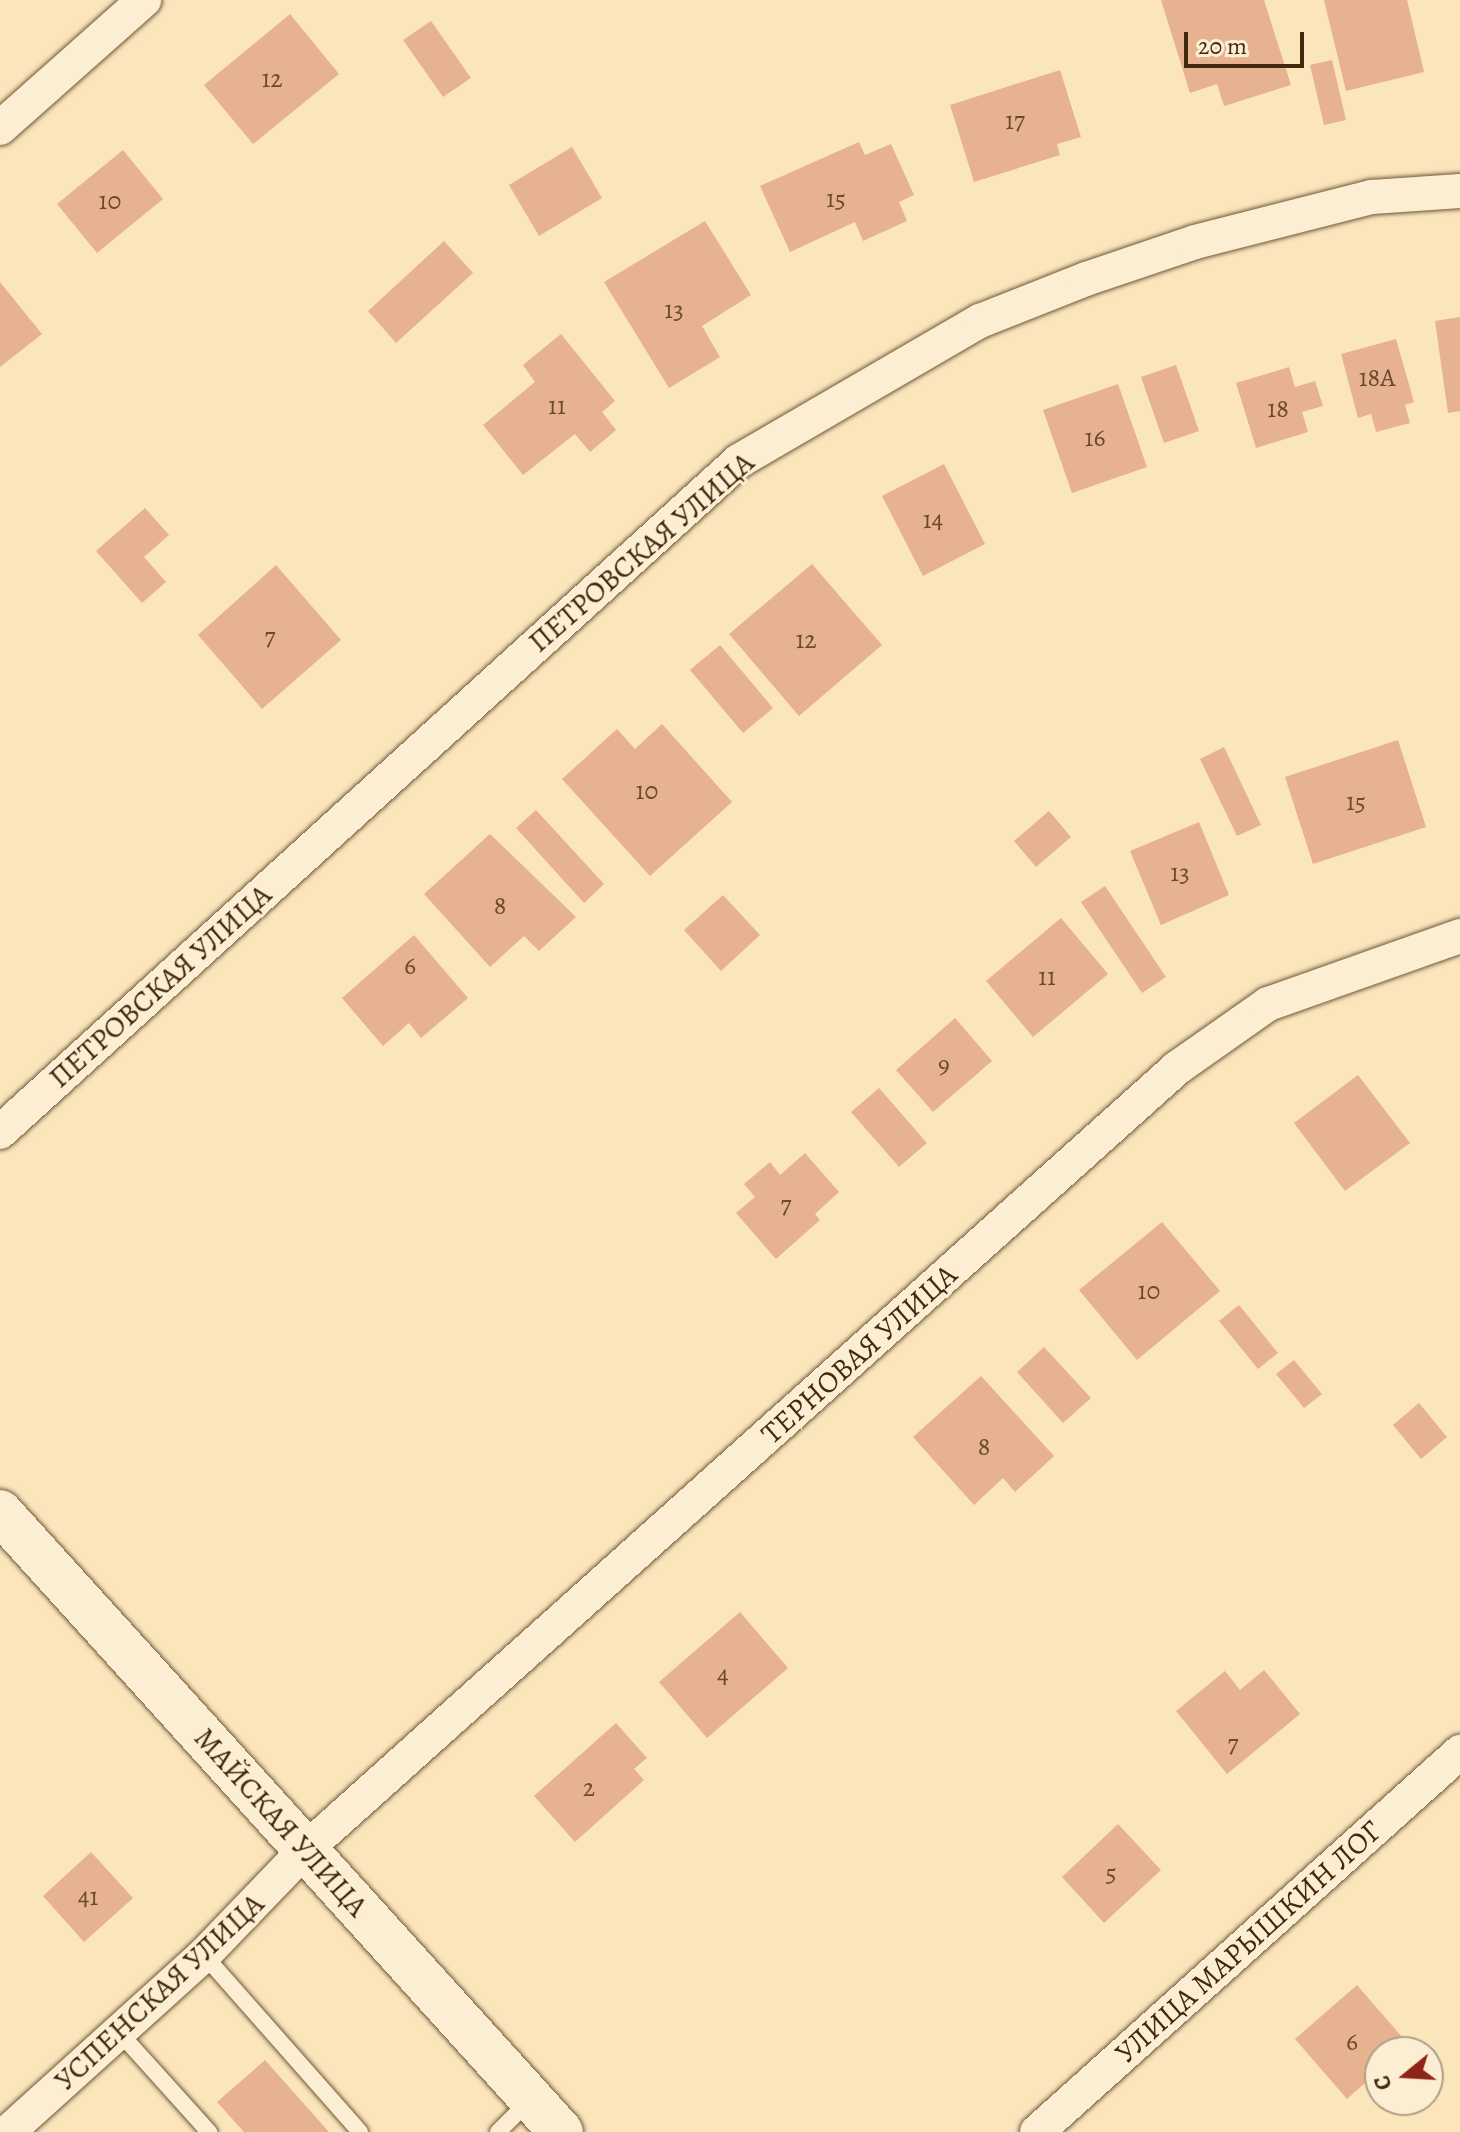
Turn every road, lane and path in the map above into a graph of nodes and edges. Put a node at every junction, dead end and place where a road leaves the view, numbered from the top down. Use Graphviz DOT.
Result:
graph roads {
  1 [pos="144,0"];
  2 [pos="0,128"];
  3 [pos="1460,191"];
  4 [pos="1460,936"];
  5 [pos="0,1132"];
  6 [pos="0,1512"];
  7 [pos="1460,1752"];
  8 [pos="306,1849"];
  9 [pos="204,1955"];
  10 [pos="119,2032"];
  11 [pos="532,2099"];
  12 [pos="8,2132"];
  13 [pos="209,2132"];
  14 [pos="360,2132"];
  15 [pos="498,2132"];
  16 [pos="561,2132"];
  17 [pos="1037,2132"];
  1 -- 2 [label="street"];
  3 -- 5 [label="street, ПЕТРОВСКАЯ УЛИЦА"];
  4 -- 8 [label="street, ТЕРНОВАЯ УЛИЦА"];
  6 -- 8 [label="street, МАЙСКАЯ УЛИЦА"];
  7 -- 17 [label="street, УЛИЦА МАРЫШКИН ЛОГ"];
  8 -- 9 [label="street, УСПЕНСКАЯ УЛИЦА"];
  8 -- 11 [label="street, МАЙСКАЯ УЛИЦА"];
  9 -- 10 [label="street, УСПЕНСКАЯ УЛИЦА"];
  9 -- 14 [label="lane"];
  10 -- 12 [label="street, УСПЕНСКАЯ УЛИЦА"];
  10 -- 13 [label="lane"];
  11 -- 15 [label="lane"];
  11 -- 16 [label="street, МАЙСКАЯ УЛИЦА"];
}
